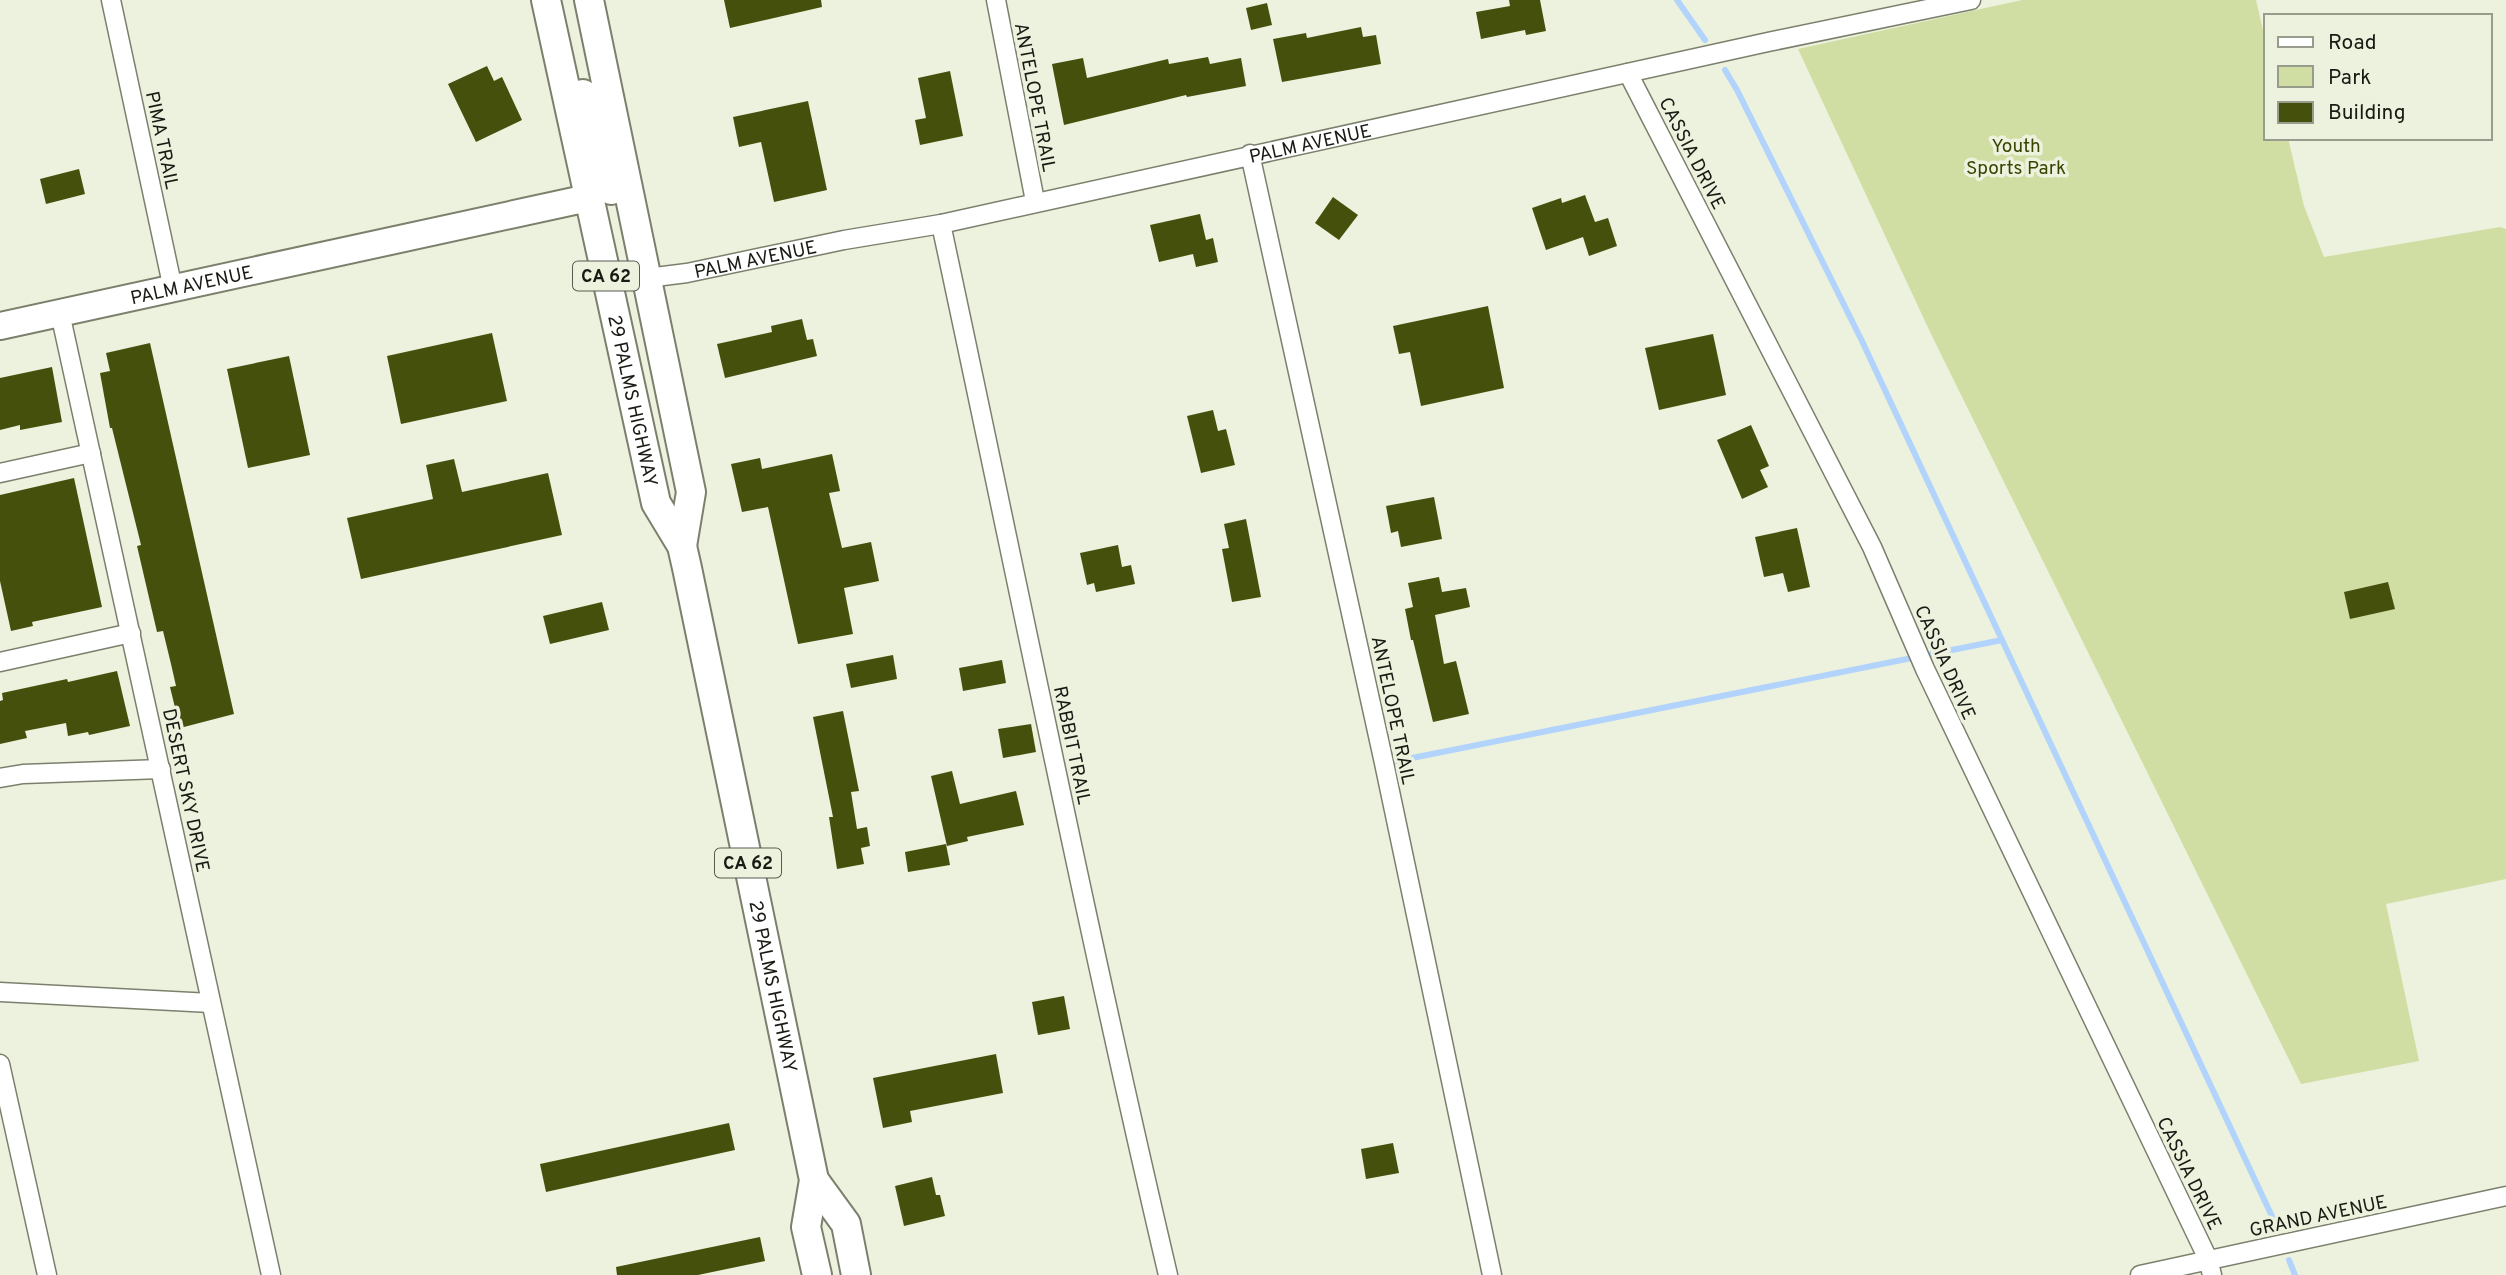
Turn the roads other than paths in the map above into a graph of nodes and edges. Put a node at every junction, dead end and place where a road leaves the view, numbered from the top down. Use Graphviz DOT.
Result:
graph roads {
  1 [pos="111,0"];
  2 [pos="589,0"];
  3 [pos="996,0"];
  4 [pos="1971,0"];
  5 [pos="549,13"];
  6 [pos="1628,73"];
  7 [pos="1250,155"];
  8 [pos="588,198"];
  9 [pos="1035,201"];
  10 [pos="941,223"];
  11 [pos="647,278"];
  12 [pos="173,289"];
  13 [pos="60,313"];
  14 [pos="0,326"];
  15 [pos="91,453"];
  16 [pos="0,473"];
  17 [pos="682,546"];
  18 [pos="131,633"];
  19 [pos="0,662"];
  20 [pos="161,769"];
  21 [pos="0,778"];
  22 [pos="0,992"];
  23 [pos="211,1003"];
  24 [pos="0,1063"];
  25 [pos="814,1180"];
  26 [pos="2506,1196"];
  27 [pos="2210,1267"];
  28 [pos="47,1275"];
  29 [pos="271,1275"];
  30 [pos="817,1275"];
  31 [pos="856,1275"];
  32 [pos="1168,1275"];
  33 [pos="1492,1275"];
  34 [pos="2140,1275"];
  1 -- 12 [label="street, PIMA TRAIL"];
  2 -- 11 [label="main road, 29 PALMS HIGHWAY / CA 62"];
  3 -- 9 [label="street, ANTELOPE TRAIL"];
  4 -- 6 [label="street, PALM AVENUE"];
  5 -- 8 [label="main road, 29 PALMS HIGHWAY / CA 62"];
  5 -- 11 [label="main road"];
  6 -- 7 [label="street, PALM AVENUE"];
  6 -- 27 [label="street, CASSIA DRIVE"];
  7 -- 9 [label="street, PALM AVENUE"];
  7 -- 33 [label="street, ANTELOPE TRAIL"];
  8 -- 12 [label="street, PALM AVENUE"];
  8 -- 17 [label="main road, 29 PALMS HIGHWAY / CA 62"];
  9 -- 10 [label="street, PALM AVENUE"];
  10 -- 11 [label="street, PALM AVENUE"];
  10 -- 32 [label="street, RABBIT TRAIL"];
  11 -- 17 [label="main road, 29 PALMS HIGHWAY / CA 62"];
  12 -- 13 [label="street, PALM AVENUE"];
  13 -- 14 [label="street, PALM AVENUE"];
  13 -- 15 [label="street, DESERT SKY DRIVE"];
  15 -- 16 [label="street"];
  15 -- 18 [label="street, DESERT SKY DRIVE"];
  17 -- 25 [label="main road, 29 PALMS HIGHWAY / CA 62"];
  18 -- 19 [label="street"];
  18 -- 20 [label="street, DESERT SKY DRIVE"];
  20 -- 21 [label="street"];
  20 -- 23 [label="street, DESERT SKY DRIVE"];
  22 -- 23 [label="street"];
  23 -- 29 [label="street, DESERT SKY DRIVE"];
  24 -- 28 [label="street"];
  25 -- 30 [label="main road, 29 PALMS HIGHWAY / CA 62"];
  25 -- 31 [label="main road, 29 PALMS HIGHWAY / CA 62"];
  26 -- 27 [label="street, GRAND AVENUE"];
  27 -- 34 [label="street, GRAND AVENUE"];
}
